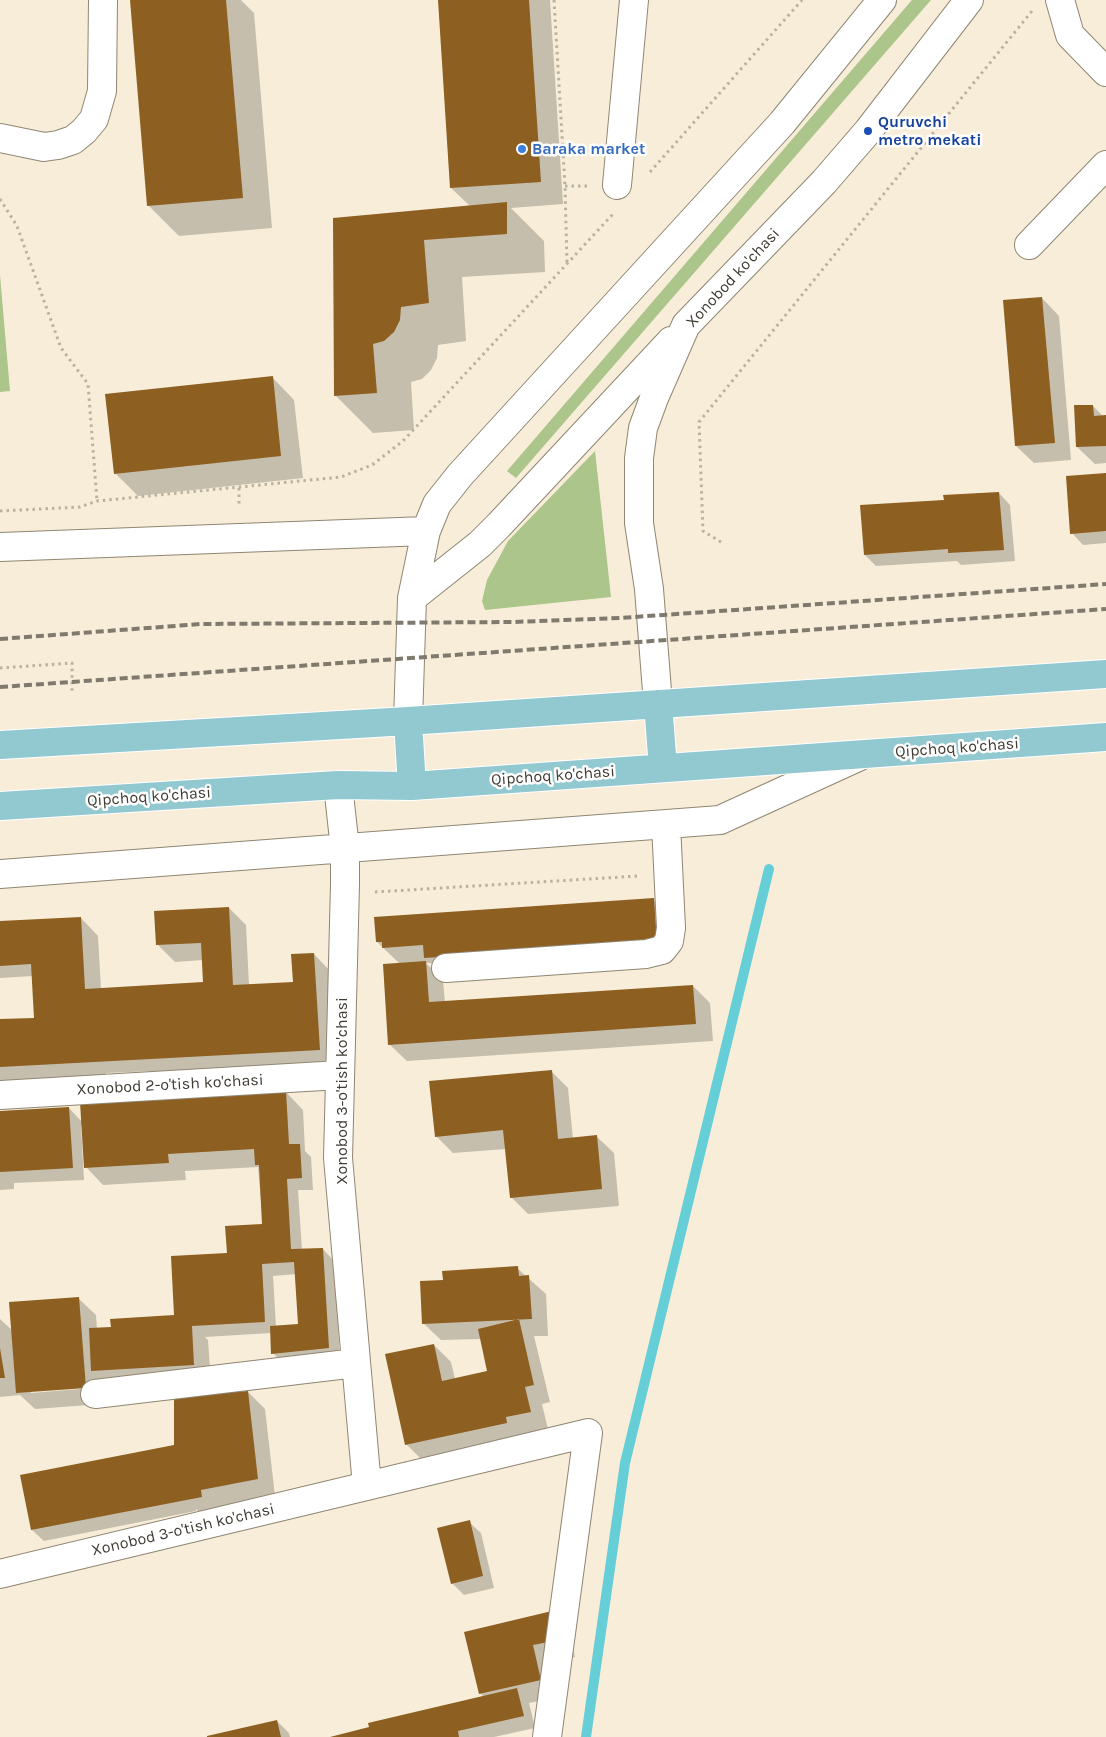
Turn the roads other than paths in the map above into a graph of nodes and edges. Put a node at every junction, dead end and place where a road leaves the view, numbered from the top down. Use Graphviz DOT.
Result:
graph roads {
  1 [pos="103,0"];
  2 [pos="634,0"];
  3 [pos="882,0"];
  4 [pos="968,0"];
  5 [pos="1048,3"];
  6 [pos="1106,72"];
  7 [pos="0,138"];
  8 [pos="1106,164"];
  9 [pos="617,197"];
  10 [pos="1028,245"];
  11 [pos="686,325"];
  12 [pos="426,531"];
  13 [pos="0,547"];
  14 [pos="412,598"];
  15 [pos="1106,674"];
  16 [pos="658,704"];
  17 [pos="408,721"];
  18 [pos="1106,737"];
  19 [pos="0,745"];
  20 [pos="864,755"];
  21 [pos="663,768"];
  22 [pos="338,785"];
  23 [pos="412,786"];
  24 [pos="0,806"];
  25 [pos="666,824"];
  26 [pos="345,849"];
  27 [pos="0,874"];
  28 [pos="446,968"];
  29 [pos="340,1075"];
  30 [pos="0,1095"];
  31 [pos="356,1363"];
  32 [pos="96,1394"];
  33 [pos="367,1486"];
  34 [pos="0,1574"];
  35 [pos="547,1737"];
  1 -- 7 [label="street"];
  2 -- 9 [label="street"];
  3 -- 12 [label="street"];
  4 -- 11 [label="street, Xonobod ko'chasi"];
  5 -- 6 [label="street"];
  8 -- 10 [label="street"];
  11 -- 14 [label="street"];
  11 -- 16 [label="street, Xonobod ko'chasi"];
  12 -- 13 [label="street"];
  12 -- 14 [label="street"];
  14 -- 17 [label="street"];
  15 -- 16 [label="main road"];
  16 -- 17 [label="main road"];
  16 -- 21 [label="main road"];
  17 -- 19 [label="main road"];
  17 -- 23 [label="main road"];
  18 -- 20 [label="main road, Qipchoq ko'chasi"];
  20 -- 21 [label="main road, Qipchoq ko'chasi"];
  20 -- 25 [label="street"];
  21 -- 23 [label="main road, Qipchoq ko'chasi"];
  22 -- 23 [label="main road, Qipchoq ko'chasi"];
  22 -- 24 [label="main road, Qipchoq ko'chasi"];
  22 -- 26 [label="street, Xonobod 3-o'tish ko'chasi"];
  25 -- 26 [label="street"];
  25 -- 28 [label="street"];
  26 -- 27 [label="street"];
  26 -- 29 [label="street, Xonobod 3-o'tish ko'chasi"];
  29 -- 30 [label="street, Xonobod 2-o'tish ko'chasi"];
  29 -- 31 [label="street, Xonobod 3-o'tish ko'chasi"];
  31 -- 32 [label="street"];
  31 -- 33 [label="street, Xonobod 3-o'tish ko'chasi"];
  33 -- 34 [label="street, Xonobod 3-o'tish ko'chasi"];
  33 -- 35 [label="street, Xonobod 3-o'tish ko'chasi"];
}
